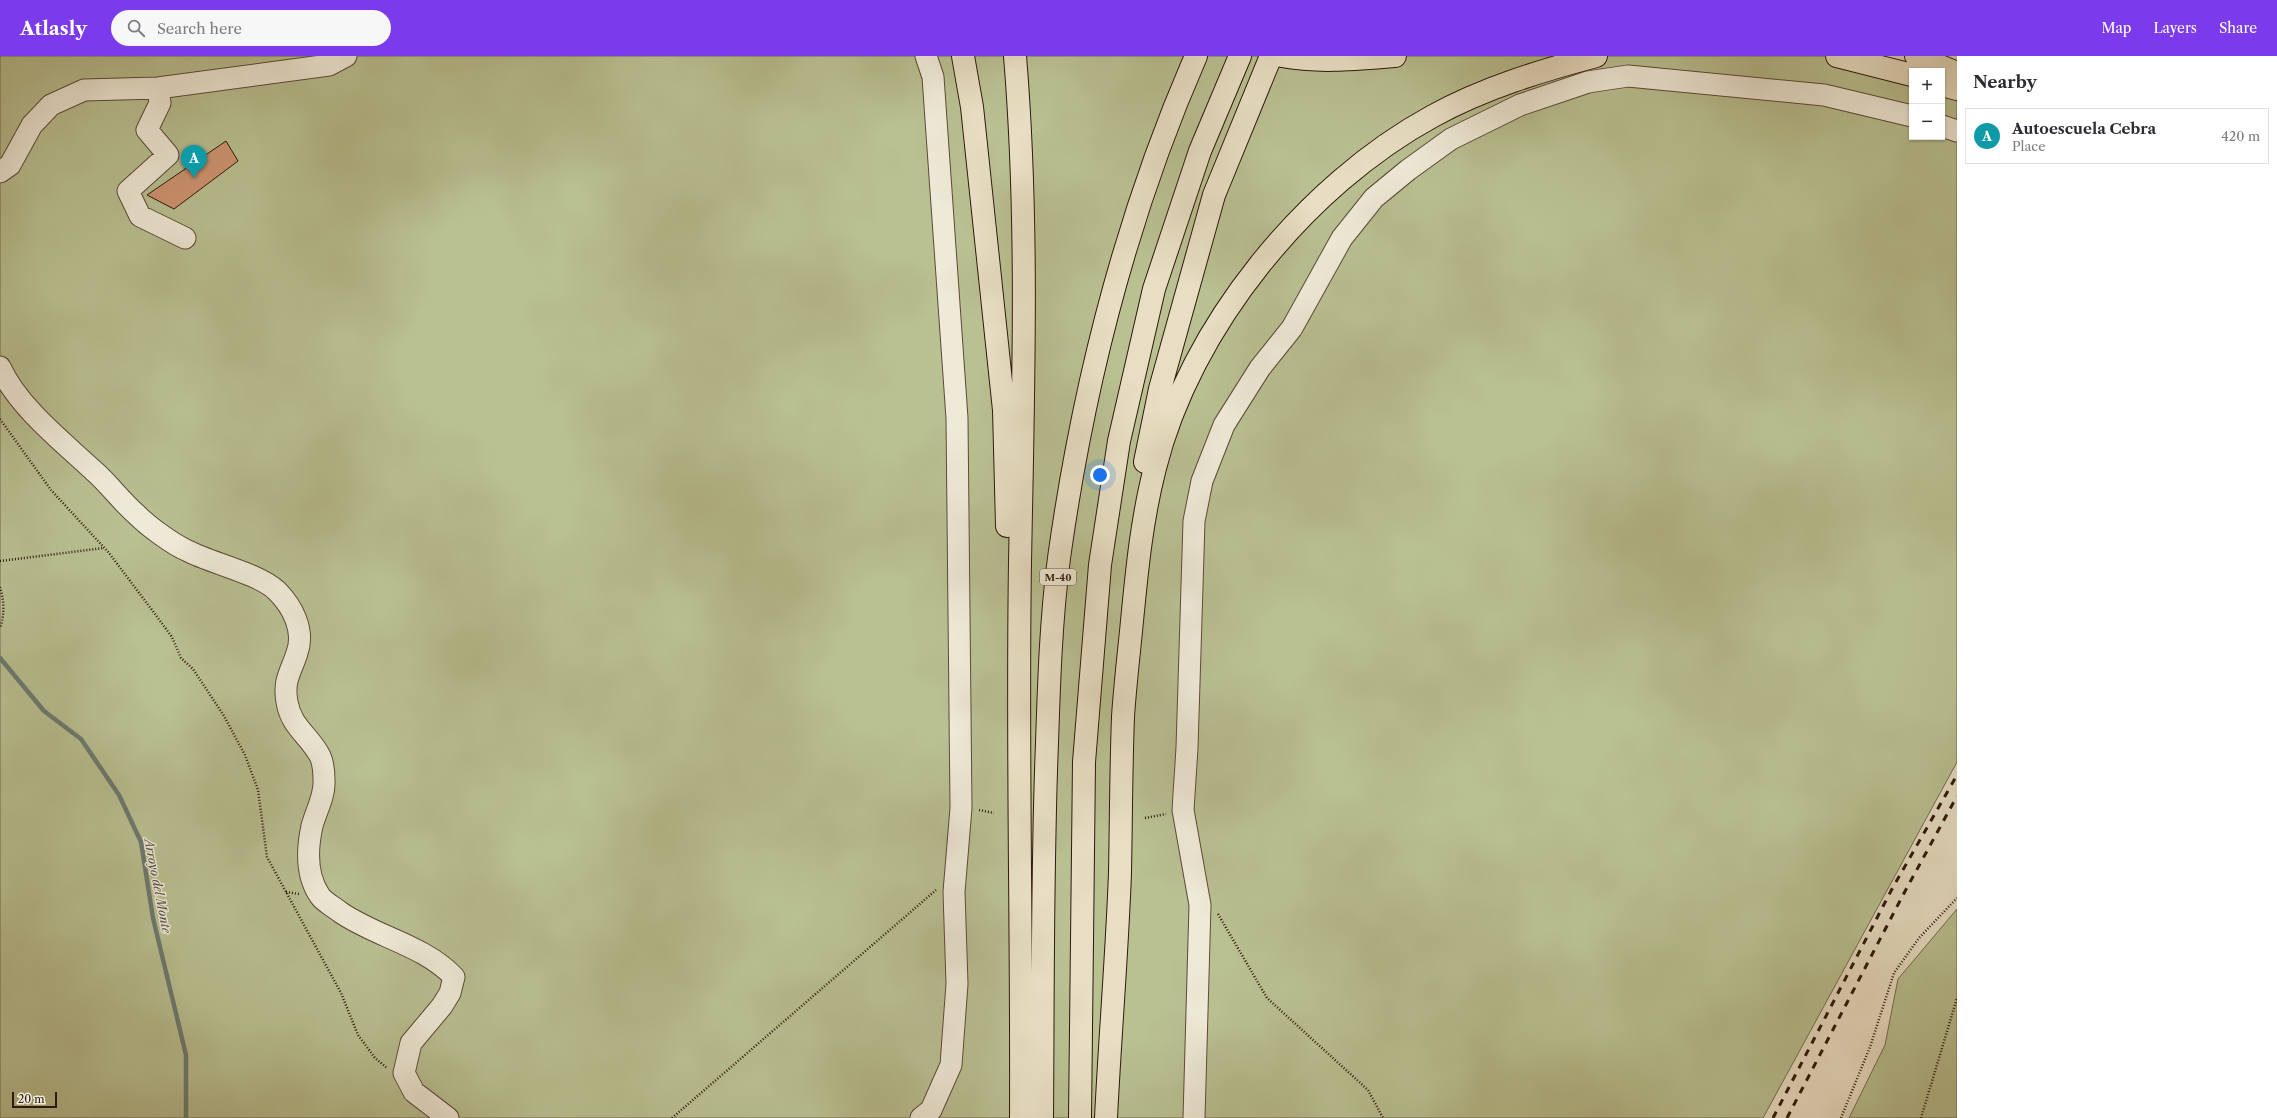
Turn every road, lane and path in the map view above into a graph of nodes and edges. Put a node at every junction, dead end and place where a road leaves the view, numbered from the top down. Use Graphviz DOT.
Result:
graph roads {
  1 [pos="346,56"];
  2 [pos="926,56"];
  3 [pos="963,56"];
  4 [pos="1015,56"];
  5 [pos="1196,56"];
  6 [pos="1240,56"];
  7 [pos="1271,56"];
  8 [pos="1282,56"];
  9 [pos="1395,56"];
  10 [pos="1596,56"];
  11 [pos="1837,56"];
  12 [pos="1916,56"];
  13 [pos="1957,73"];
  14 [pos="1909,74"];
  15 [pos="1945,86"];
  16 [pos="158,88"];
  17 [pos="1957,90"];
  18 [pos="1909,115"];
  19 [pos="1945,127"];
  20 [pos="1957,131"];
  21 [pos="0,172"];
  22 [pos="185,238"];
  23 [pos="0,367"];
  24 [pos="0,419"];
  25 [pos="104,548"];
  26 [pos="0,561"];
  27 [pos="0,587"];
  28 [pos="0,628"];
  29 [pos="956,872"];
  30 [pos="1957,898"];
  31 [pos="1217,913"];
  32 [pos="1114,975"];
  33 [pos="1957,998"];
  34 [pos="392,1073"];
  35 [pos="1021,1094"];
  36 [pos="448,1118"];
  37 [pos="672,1118"];
  38 [pos="921,1118"];
  39 [pos="1021,1118"];
  40 [pos="1042,1118"];
  41 [pos="1080,1118"];
  42 [pos="1106,1118"];
  43 [pos="1194,1118"];
  44 [pos="1383,1118"];
  45 [pos="1841,1118"];
  46 [pos="1921,1118"];
  1 -- 16 [label="street"];
  2 -- 29 [label="street"];
  3 -- 35 [label="highway"];
  4 -- 35 [label="highway"];
  5 -- 40 [label="highway, M-40"];
  6 -- 41 [label="highway"];
  7 -- 32 [label="highway"];
  8 -- 9 [label="highway"];
  10 -- 32 [label="highway"];
  11 -- 14 [label="highway"];
  12 -- 13 [label="highway"];
  15 -- 17 [label="highway"];
  16 -- 21 [label="street"];
  16 -- 22 [label="street"];
  18 -- 43 [label="street"];
  19 -- 20 [label="street"];
  23 -- 36 [label="street"];
  24 -- 25 [label="path"];
  25 -- 26 [label="path"];
  25 -- 34 [label="path"];
  27 -- 28 [label="path"];
  29 -- 37 [label="path"];
  29 -- 38 [label="street"];
  30 -- 45 [label="path"];
  31 -- 44 [label="path"];
  32 -- 42 [label="highway"];
  33 -- 46 [label="path"];
  35 -- 39 [label="highway"];
}
